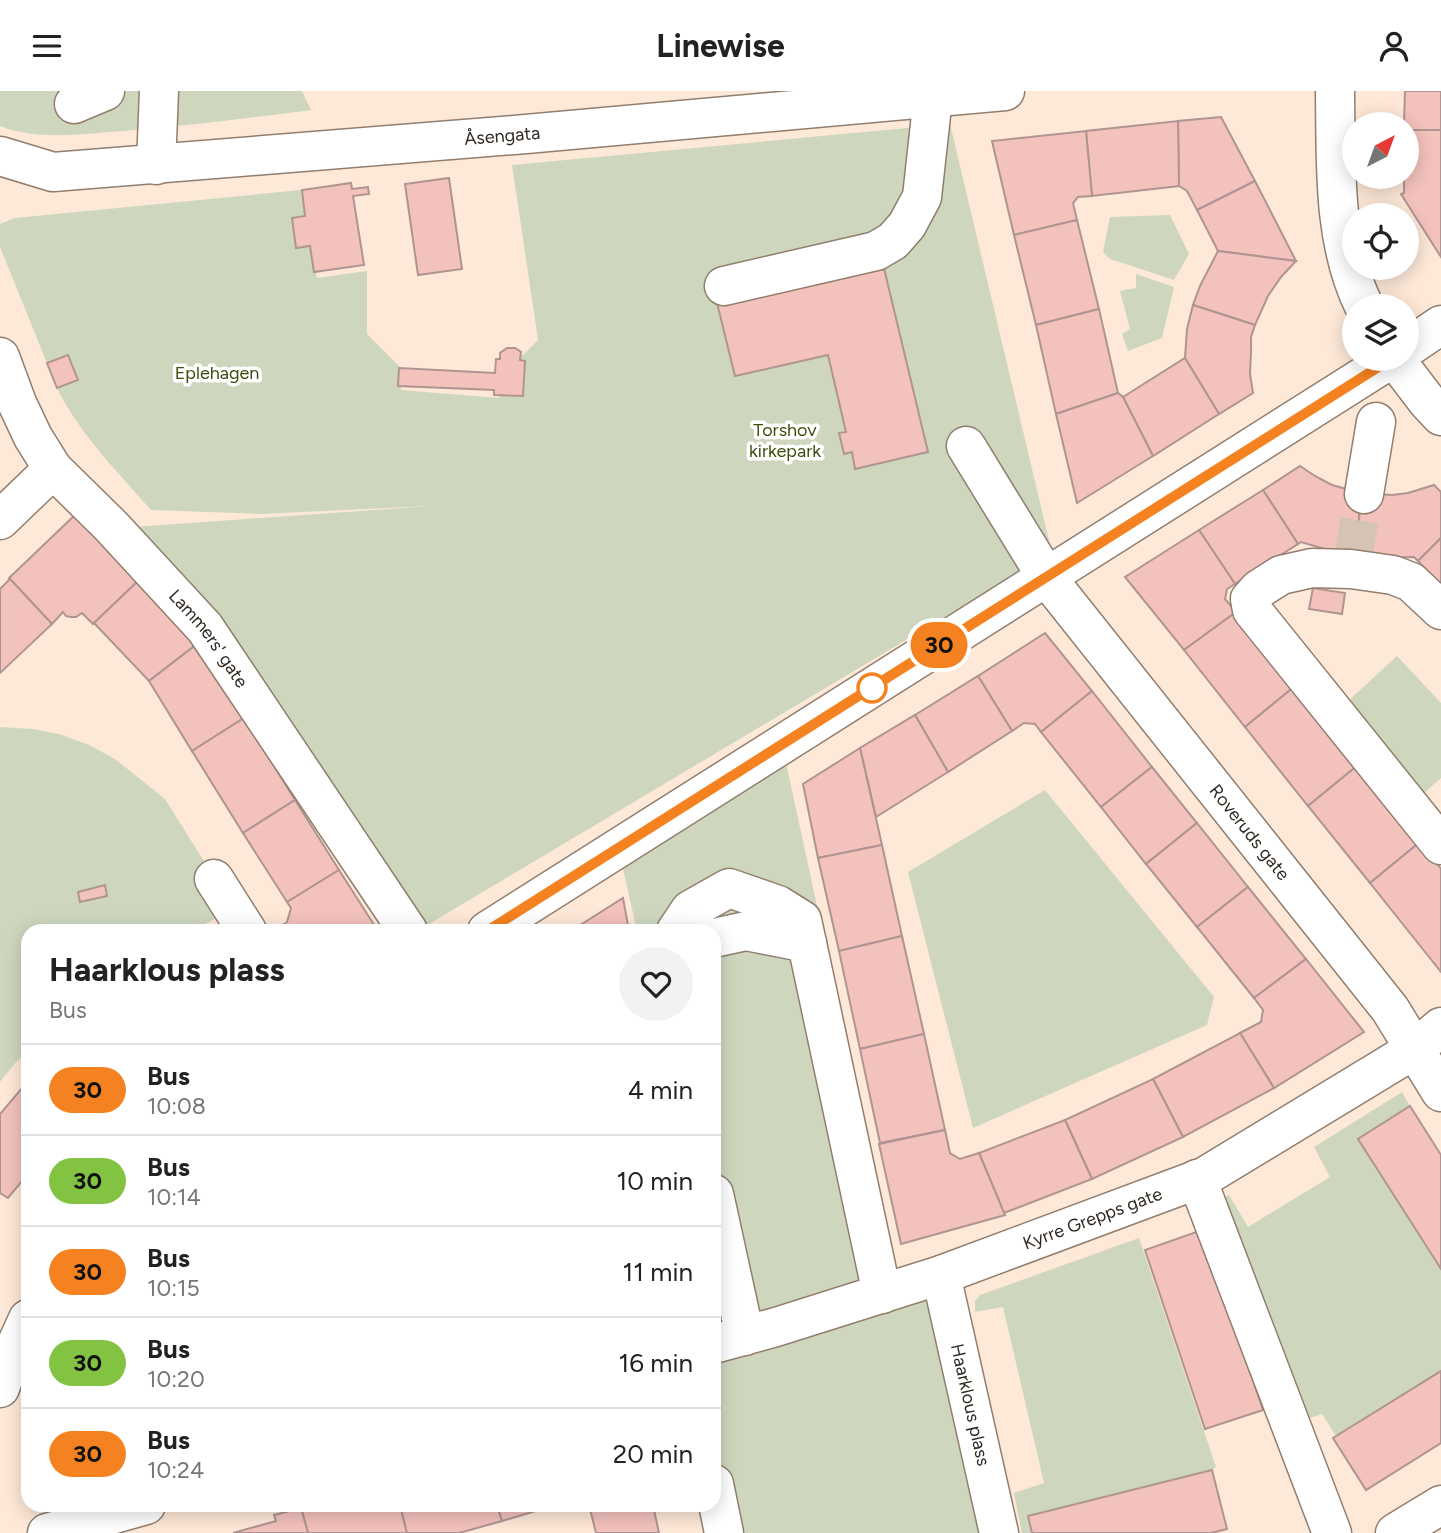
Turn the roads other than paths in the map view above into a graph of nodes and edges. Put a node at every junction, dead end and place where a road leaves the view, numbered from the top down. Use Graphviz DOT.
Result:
graph roads {
  1 [pos="159,91"];
  2 [pos="1005,91"];
  3 [pos="1335,91"];
  4 [pos="933,97"];
  5 [pos="0,156"];
  6 [pos="156,165"];
  7 [pos="723,286"];
  8 [pos="1360,294"];
  9 [pos="1441,325"];
  10 [pos="1419,340"];
  11 [pos="0,357"];
  12 [pos="1374,371"];
  13 [pos="1403,371"];
  14 [pos="1441,416"];
  15 [pos="1376,422"];
  16 [pos="966,446"];
  17 [pos="53,469"];
  18 [pos="1364,494"];
  19 [pos="0,520"];
  20 [pos="1047,578"];
  21 [pos="1441,610"];
  22 [pos="1441,845"];
  23 [pos="214,879"];
  24 [pos="243,924"];
  25 [pos="403,924"];
  26 [pos="498,924"];
  27 [pos="681,924"];
  28 [pos="721,936"];
  29 [pos="807,943"];
  30 [pos="1428,1038"];
  31 [pos="1441,1092"];
  32 [pos="1197,1179"];
  33 [pos="721,1258"];
  34 [pos="941,1275"];
  35 [pos="882,1294"];
  36 [pos="21,1334"];
  37 [pos="730,1340"];
  38 [pos="0,1388"];
  39 [pos="1441,1505"];
  40 [pos="120,1512"];
  41 [pos="720,1512"];
  42 [pos="47,1533"];
  43 [pos="724,1533"];
  44 [pos="999,1533"];
  45 [pos="1332,1533"];
  46 [pos="1395,1533"];
  1 -- 6 [label="street"];
  2 -- 4 [label="street, Åsengata"];
  3 -- 8 [label="street"];
  4 -- 6 [label="street, Åsengata"];
  4 -- 7 [label="street"];
  5 -- 6 [label="street, Åsengata"];
  9 -- 10 [label="street"];
  11 -- 17 [label="street, Lammers' gate"];
  12 -- 20 [label="street"];
  13 -- 14 [label="street"];
  15 -- 18 [label="street"];
  16 -- 20 [label="street, Roveruds gate"];
  17 -- 19 [label="street"];
  17 -- 25 [label="street, Lammers' gate"];
  20 -- 26 [label="street"];
  20 -- 30 [label="street, Roveruds gate"];
  21 -- 22 [label="street"];
  23 -- 24 [label="street"];
  27 -- 29 [label="street"];
  28 -- 29 [label="street"];
  29 -- 35 [label="street"];
  30 -- 31 [label="street, Roveruds gate"];
  30 -- 32 [label="street, Kyrre Grepps gate"];
  32 -- 34 [label="street, Kyrre Grepps gate"];
  32 -- 45 [label="street"];
  33 -- 37 [label="street"];
  34 -- 35 [label="street, Kyrre Grepps gate"];
  34 -- 44 [label="street, Haarklous plass"];
  35 -- 37 [label="street, Kyrre Grepps gate"];
  36 -- 38 [label="street"];
  39 -- 46 [label="street"];
  40 -- 42 [label="street"];
  41 -- 43 [label="street"];
}
